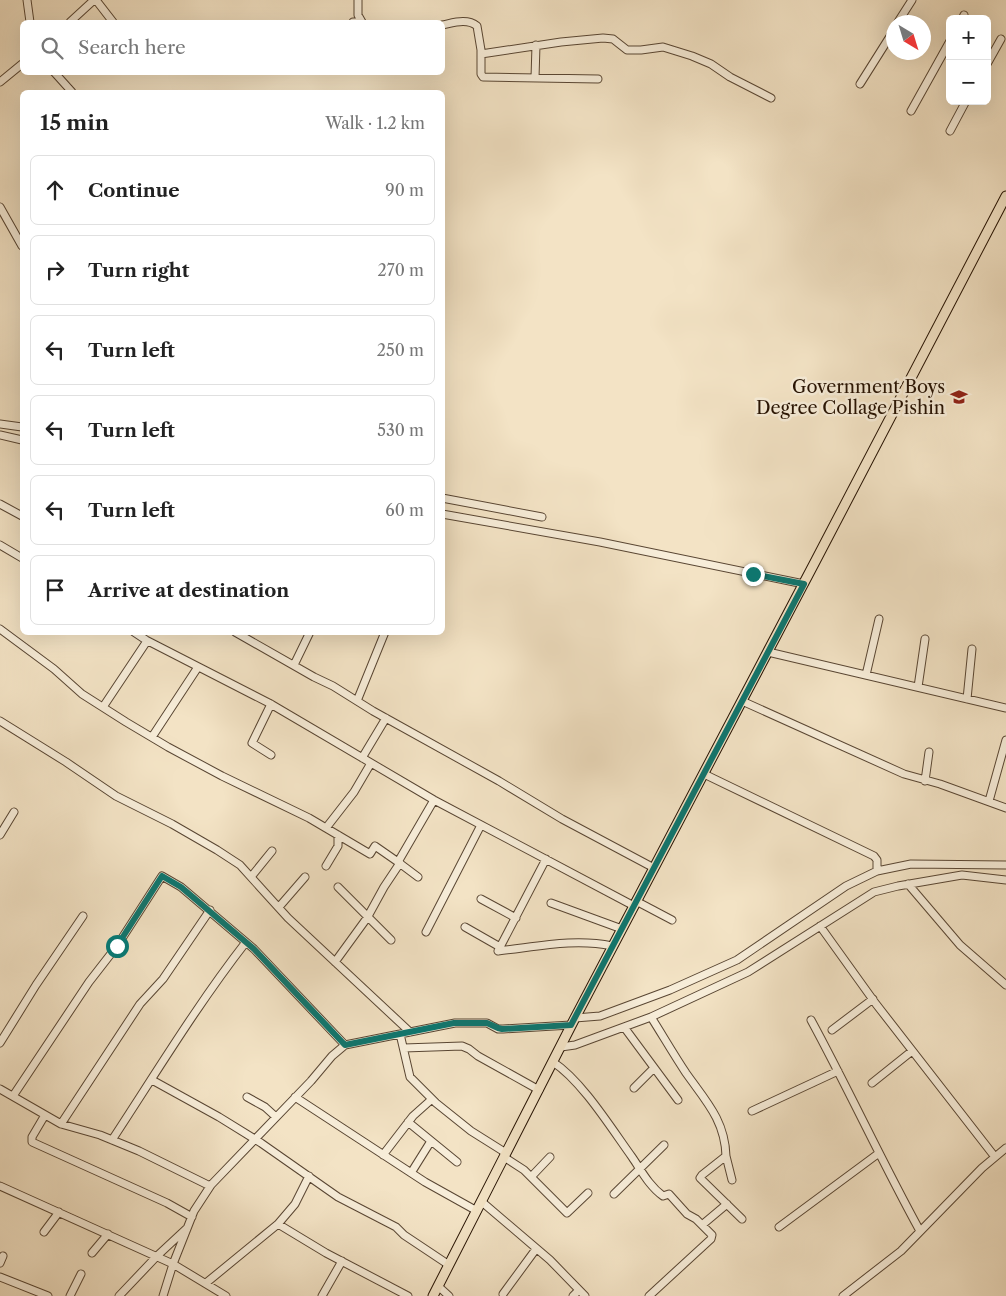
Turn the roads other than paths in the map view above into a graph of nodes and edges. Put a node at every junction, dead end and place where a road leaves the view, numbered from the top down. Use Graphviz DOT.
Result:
graph roads {
  1 [pos="27,0"];
  2 [pos="94,0"];
  3 [pos="358,0"];
  4 [pos="912,0"];
  5 [pos="902,15"];
  6 [pos="30,20"];
  7 [pos="72,20"];
  8 [pos="111,20"];
  9 [pos="358,20"];
  10 [pos="445,25"];
  11 [pos="1001,39"];
  12 [pos="886,43"];
  13 [pos="536,45"];
  14 [pos="946,48"];
  15 [pos="481,54"];
  16 [pos="989,60"];
  17 [pos="20,66"];
  18 [pos="57,75"];
  19 [pos="535,78"];
  20 [pos="598,79"];
  21 [pos="0,82"];
  22 [pos="860,84"];
  23 [pos="70,90"];
  24 [pos="771,98"];
  25 [pos="964,105"];
  26 [pos="911,111"];
  27 [pos="950,131"];
  28 [pos="1006,196"];
  29 [pos="0,207"];
  30 [pos="20,242"];
  31 [pos="0,424"];
  32 [pos="20,427"];
  33 [pos="0,435"];
  34 [pos="20,440"];
  35 [pos="445,499"];
  36 [pos="0,504"];
  37 [pos="20,515"];
  38 [pos="445,515"];
  39 [pos="542,517"];
  40 [pos="0,545"];
  41 [pos="20,557"];
  42 [pos="804,584"];
  43 [pos="879,619"];
  44 [pos="0,629"];
  45 [pos="138,635"];
  46 [pos="240,635"];
  47 [pos="309,635"];
  48 [pos="384,635"];
  49 [pos="926,639"];
  50 [pos="147,641"];
  51 [pos="972,649"];
  52 [pos="768,652"];
  53 [pos="294,665"];
  54 [pos="198,667"];
  55 [pos="866,675"];
  56 [pos="918,687"];
  57 [pos="968,699"];
  58 [pos="357,701"];
  59 [pos="742,701"];
  60 [pos="271,704"];
  61 [pos="103,707"];
  62 [pos="1006,708"];
  63 [pos="386,718"];
  64 [pos="0,721"];
  65 [pos="152,737"];
  66 [pos="1006,740"];
  67 [pos="929,752"];
  68 [pos="272,755"];
  69 [pos="362,758"];
  70 [pos="371,763"];
  71 [pos="704,774"];
  72 [pos="926,781"];
  73 [pos="434,800"];
  74 [pos="989,801"];
  75 [pos="1006,808"];
  76 [pos="14,812"];
  77 [pos="481,825"];
  78 [pos="326,828"];
  79 [pos="338,834"];
  80 [pos="0,835"];
  81 [pos="272,851"];
  82 [pos="546,859"];
  83 [pos="399,863"];
  84 [pos="1006,865"];
  85 [pos="326,866"];
  86 [pos="654,868"];
  87 [pos="877,871"];
  88 [pos="251,876"];
  89 [pos="305,877"];
  90 [pos="418,877"];
  91 [pos="1006,880"];
  92 [pos="908,884"];
  93 [pos="338,888"];
  94 [pos="482,898"];
  95 [pos="551,903"];
  96 [pos="635,903"];
  97 [pos="279,907"];
  98 [pos="210,910"];
  99 [pos="82,916"];
  100 [pos="367,918"];
  101 [pos="516,918"];
  102 [pos="672,920"];
  103 [pos="820,926"];
  104 [pos="465,927"];
  105 [pos="622,929"];
  106 [pos="426,932"];
  107 [pos="391,940"];
  108 [pos="246,942"];
  109 [pos="612,946"];
  110 [pos="500,947"];
  111 [pos="335,962"];
  112 [pos="1006,978"];
  113 [pos="1006,985"];
  114 [pos="873,999"];
  115 [pos="651,1017"];
  116 [pos="812,1020"];
  117 [pos="573,1022"];
  118 [pos="624,1027"];
  119 [pos="832,1030"];
  120 [pos="410,1032"];
  121 [pos="401,1035"];
  122 [pos="0,1043"];
  123 [pos="345,1045"];
  124 [pos="403,1046"];
  125 [pos="561,1047"];
  126 [pos="912,1051"];
  127 [pos="553,1062"];
  128 [pos="654,1068"];
  129 [pos="838,1071"];
  130 [pos="152,1080"];
  131 [pos="872,1083"];
  132 [pos="634,1088"];
  133 [pos="539,1090"];
  134 [pos="1,1092"];
  135 [pos="13,1096"];
  136 [pos="247,1097"];
  137 [pos="295,1097"];
  138 [pos="432,1099"];
  139 [pos="678,1100"];
  140 [pos="752,1111"];
  141 [pos="45,1115"];
  142 [pos="276,1117"];
  143 [pos="408,1122"];
  144 [pos="61,1124"];
  145 [pos="254,1139"];
  146 [pos="112,1140"];
  147 [pos="431,1141"];
  148 [pos="664,1145"];
  149 [pos="1006,1148"];
  150 [pos="878,1153"];
  151 [pos="383,1155"];
  152 [pos="505,1155"];
  153 [pos="726,1156"];
  154 [pos="550,1157"];
  155 [pos="995,1157"];
  156 [pos="457,1162"];
  157 [pos="640,1169"];
  158 [pos="411,1173"];
  159 [pos="309,1176"];
  160 [pos="531,1177"];
  161 [pos="732,1180"];
  162 [pos="0,1186"];
  163 [pos="210,1186"];
  164 [pos="588,1193"];
  165 [pos="614,1194"];
  166 [pos="482,1202"];
  167 [pos="727,1204"];
  168 [pos="477,1211"];
  169 [pos="59,1212"];
  170 [pos="192,1217"];
  171 [pos="742,1219"];
  172 [pos="278,1224"];
  173 [pos="702,1225"];
  174 [pos="780,1227"];
  175 [pos="187,1228"];
  176 [pos="920,1231"];
  177 [pos="44,1232"];
  178 [pos="108,1234"];
  179 [pos="536,1249"];
  180 [pos="92,1253"];
  181 [pos="3,1256"];
  182 [pos="157,1256"];
  183 [pos="342,1261"];
  184 [pos="0,1263"];
  185 [pos="173,1264"];
  186 [pos="449,1265"];
  187 [pos="80,1274"];
  188 [pos="0,1277"];
  189 [pos="206,1283"];
  190 [pos="438,1286"];
  191 [pos="582,1293"];
  192 [pos="503,1294"];
  193 [pos="223,1295"];
  194 [pos="48,1296"];
  195 [pos="70,1296"];
  196 [pos="119,1296"];
  197 [pos="163,1296"];
  198 [pos="322,1296"];
  199 [pos="408,1296"];
  200 [pos="433,1296"];
  201 [pos="449,1296"];
  202 [pos="573,1296"];
  203 [pos="649,1296"];
  204 [pos="843,1296"];
  1 -- 6 [label="street"];
  2 -- 7 [label="street"];
  2 -- 8 [label="street"];
  3 -- 9 [label="street"];
  4 -- 5 [label="street"];
  10 -- 15 [label="street"];
  11 -- 16 [label="street"];
  12 -- 22 [label="street"];
  13 -- 15 [label="street"];
  13 -- 19 [label="street"];
  13 -- 24 [label="street"];
  14 -- 26 [label="street"];
  15 -- 19 [label="street"];
  17 -- 21 [label="street"];
  18 -- 23 [label="street"];
  19 -- 20 [label="street"];
  25 -- 27 [label="street"];
  28 -- 42 [label="main road"];
  29 -- 30 [label="street"];
  31 -- 32 [label="street"];
  33 -- 34 [label="street"];
  35 -- 39 [label="street"];
  36 -- 37 [label="street"];
  38 -- 42 [label="street"];
  40 -- 41 [label="street"];
  42 -- 52 [label="main road"];
  43 -- 55 [label="street"];
  44 -- 61 [label="street"];
  45 -- 50 [label="street"];
  46 -- 53 [label="street"];
  47 -- 53 [label="street"];
  48 -- 58 [label="street"];
  49 -- 56 [label="street"];
  50 -- 54 [label="street"];
  50 -- 61 [label="street"];
  51 -- 57 [label="street"];
  52 -- 55 [label="street"];
  52 -- 59 [label="main road"];
  53 -- 58 [label="street"];
  54 -- 60 [label="street"];
  54 -- 65 [label="street"];
  55 -- 56 [label="street"];
  56 -- 57 [label="street"];
  57 -- 62 [label="street"];
  58 -- 63 [label="street"];
  59 -- 71 [label="main road"];
  59 -- 72 [label="street"];
  60 -- 68 [label="street"];
  60 -- 69 [label="street"];
  61 -- 65 [label="street"];
  63 -- 69 [label="street"];
  63 -- 86 [label="street"];
  64 -- 88 [label="street"];
  65 -- 78 [label="street"];
  66 -- 74 [label="street"];
  67 -- 72 [label="street"];
  69 -- 70 [label="street"];
  70 -- 73 [label="street"];
  70 -- 78 [label="street"];
  71 -- 86 [label="main road"];
  71 -- 87 [label="street"];
  72 -- 74 [label="street"];
  73 -- 77 [label="street"];
  73 -- 83 [label="street"];
  74 -- 75 [label="street"];
  76 -- 80 [label="street"];
  77 -- 82 [label="street"];
  77 -- 106 [label="street"];
  78 -- 79 [label="street"];
  79 -- 83 [label="street"];
  79 -- 85 [label="street"];
  81 -- 88 [label="street"];
  82 -- 96 [label="street"];
  82 -- 101 [label="street"];
  83 -- 90 [label="street"];
  83 -- 100 [label="street"];
  84 -- 87 [label="street"];
  86 -- 96 [label="main road"];
  87 -- 117 [label="street"];
  88 -- 97 [label="street"];
  89 -- 97 [label="street"];
  91 -- 92 [label="street"];
  92 -- 103 [label="street"];
  92 -- 113 [label="street"];
  93 -- 100 [label="street"];
  94 -- 101 [label="street"];
  95 -- 105 [label="street"];
  96 -- 102 [label="street"];
  96 -- 105 [label="main road"];
  97 -- 111 [label="street"];
  98 -- 108 [label="street"];
  98 -- 135 [label="street"];
  98 -- 144 [label="street"];
  99 -- 122 [label="street"];
  100 -- 107 [label="street"];
  100 -- 111 [label="street"];
  101 -- 110 [label="street"];
  103 -- 114 [label="street"];
  103 -- 115 [label="street"];
  104 -- 110 [label="street"];
  105 -- 109 [label="main road"];
  108 -- 123 [label="street"];
  108 -- 130 [label="street"];
  109 -- 110 [label="street"];
  109 -- 117 [label="main road"];
  111 -- 120 [label="street"];
  112 -- 113 [label="street"];
  114 -- 119 [label="street"];
  114 -- 126 [label="street"];
  115 -- 118 [label="street"];
  115 -- 153 [label="street"];
  116 -- 129 [label="street"];
  117 -- 120 [label="street"];
  117 -- 125 [label="main road"];
  118 -- 125 [label="street"];
  118 -- 128 [label="street"];
  120 -- 121 [label="street"];
  121 -- 123 [label="street"];
  121 -- 124 [label="street"];
  123 -- 137 [label="street"];
  124 -- 133 [label="street"];
  124 -- 138 [label="street"];
  125 -- 127 [label="main road"];
  126 -- 131 [label="street"];
  126 -- 155 [label="street"];
  127 -- 133 [label="main road"];
  127 -- 157 [label="street"];
  128 -- 132 [label="street"];
  128 -- 139 [label="street"];
  129 -- 140 [label="street"];
  129 -- 150 [label="street"];
  130 -- 145 [label="street"];
  130 -- 146 [label="street"];
  133 -- 152 [label="main road"];
  134 -- 135 [label="street"];
  135 -- 141 [label="street"];
  136 -- 142 [label="street"];
  137 -- 142 [label="street"];
  137 -- 151 [label="street"];
  138 -- 143 [label="street"];
  138 -- 152 [label="street"];
  141 -- 144 [label="street"];
  141 -- 170 [label="street"];
  142 -- 145 [label="street"];
  143 -- 147 [label="street"];
  143 -- 151 [label="street"];
  144 -- 146 [label="street"];
  145 -- 159 [label="street"];
  145 -- 163 [label="street"];
  146 -- 163 [label="street"];
  147 -- 156 [label="street"];
  147 -- 158 [label="street"];
  148 -- 157 [label="street"];
  149 -- 155 [label="street"];
  150 -- 174 [label="street"];
  150 -- 176 [label="street"];
  151 -- 158 [label="street"];
  152 -- 160 [label="street"];
  152 -- 166 [label="main road"];
  153 -- 161 [label="street"];
  153 -- 167 [label="street"];
  154 -- 160 [label="street"];
  155 -- 176 [label="street"];
  157 -- 165 [label="street"];
  157 -- 173 [label="street"];
  158 -- 168 [label="street"];
  159 -- 172 [label="street"];
  159 -- 186 [label="street"];
  160 -- 164 [label="street"];
  162 -- 169 [label="street"];
  163 -- 170 [label="street"];
  166 -- 168 [label="main road"];
  166 -- 179 [label="street"];
  167 -- 171 [label="street"];
  167 -- 173 [label="street"];
  168 -- 186 [label="main road"];
  169 -- 177 [label="street"];
  169 -- 178 [label="street"];
  170 -- 175 [label="street"];
  172 -- 183 [label="street"];
  172 -- 189 [label="street"];
  173 -- 203 [label="street"];
  175 -- 182 [label="street"];
  175 -- 185 [label="street"];
  176 -- 204 [label="street"];
  178 -- 180 [label="street"];
  178 -- 182 [label="street"];
  179 -- 191 [label="street"];
  179 -- 192 [label="street"];
  181 -- 184 [label="street"];
  182 -- 185 [label="street"];
  182 -- 196 [label="street"];
  183 -- 198 [label="street"];
  183 -- 199 [label="street"];
  185 -- 189 [label="street"];
  185 -- 197 [label="street"];
  186 -- 190 [label="main road"];
  187 -- 195 [label="street"];
  188 -- 194 [label="street"];
  189 -- 193 [label="street"];
  190 -- 200 [label="main road"];
  190 -- 201 [label="street"];
  191 -- 202 [label="street"];
}
